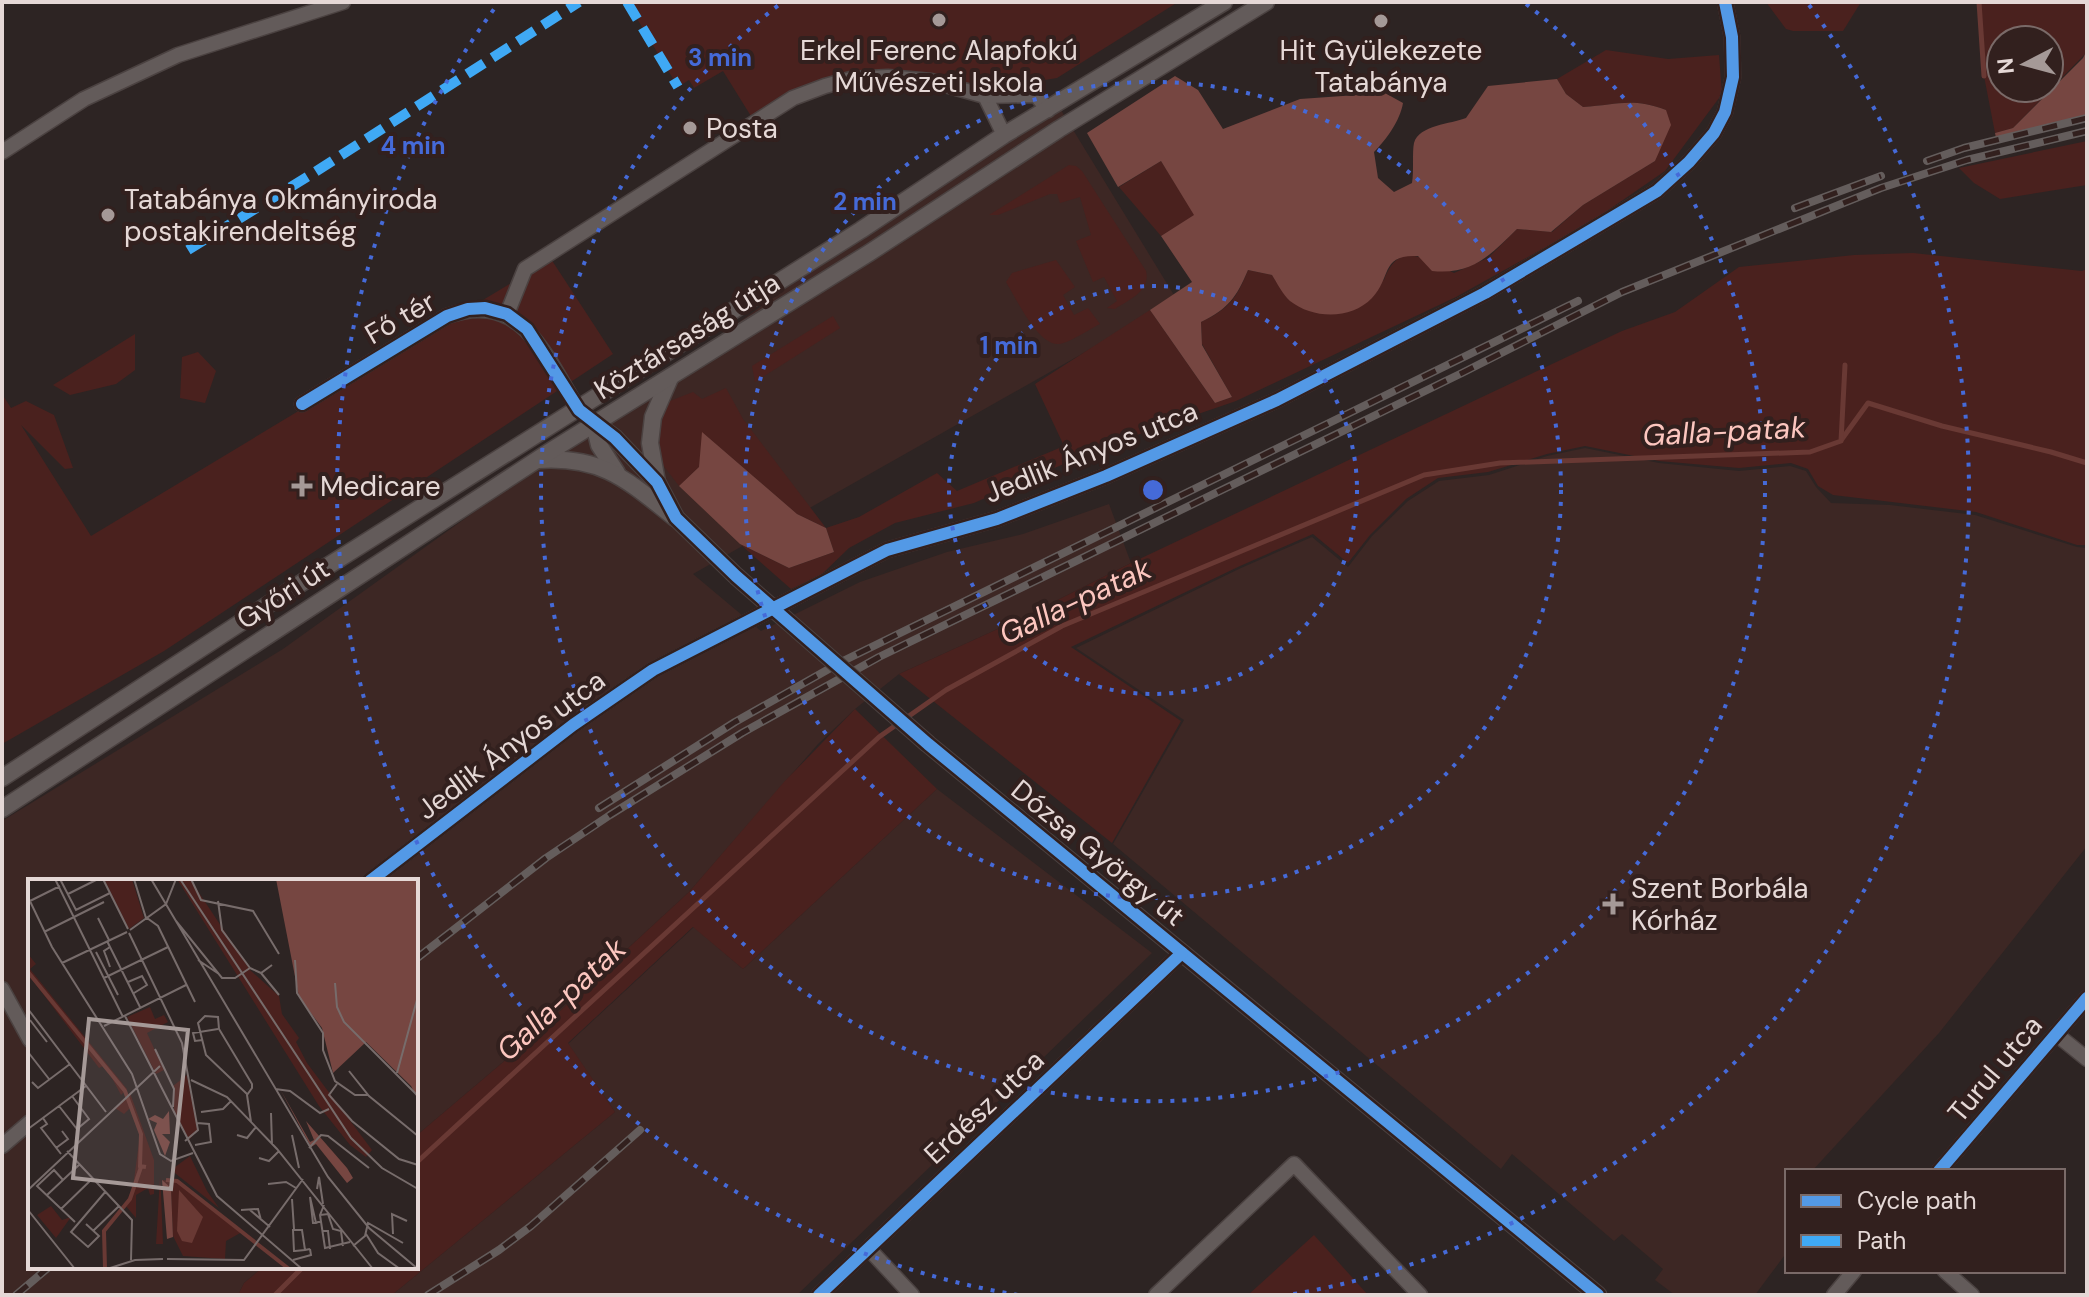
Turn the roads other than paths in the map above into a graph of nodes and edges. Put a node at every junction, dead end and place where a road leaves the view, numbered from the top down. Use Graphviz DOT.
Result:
graph roads {
  1 [pos="343,2"];
  2 [pos="1224,2"];
  3 [pos="1266,2"];
  4 [pos="1725,2"];
  5 [pos="985,96"];
  6 [pos="1048,110"];
  7 [pos="1004,135"];
  8 [pos="2,152"];
  9 [pos="507,314"];
  10 [pos="670,378"];
  11 [pos="302,404"];
  12 [pos="579,410"];
  13 [pos="594,424"];
  14 [pos="537,460"];
  15 [pos="618,474"];
  16 [pos="657,482"];
  17 [pos="676,518"];
  18 [pos="2,778"];
  19 [pos="2,809"];
  20 [pos="373,879"];
  21 [pos="1182,953"];
  22 [pos="2,989"];
  23 [pos="2087,998"];
  24 [pos="2056,1034"];
  25 [pos="28,1036"];
  26 [pos="2087,1059"];
  27 [pos="28,1124"];
  28 [pos="2,1146"];
  29 [pos="1941,1169"];
  30 [pos="869,1249"];
  31 [pos="1852,1273"];
  32 [pos="1947,1273"];
  33 [pos="819,1295"];
  34 [pos="912,1295"];
  35 [pos="1156,1295"];
  36 [pos="1420,1295"];
  37 [pos="1598,1295"];
  38 [pos="1834,1295"];
  39 [pos="1972,1295"];
  1 -- 8 [label="street"];
  2 -- 6 [label="street, Köztársaság útja"];
  3 -- 10 [label="street, Köztársaság útja"];
  4 -- 20 [label="street, Jedlik Ányos utca"];
  5 -- 6 [label="street"];
  5 -- 7 [label="street"];
  5 -- 9 [label="street"];
  6 -- 7 [label="street, Köztársaság útja"];
  7 -- 12 [label="street, Köztársaság útja"];
  9 -- 11 [label="street, Fő tér"];
  9 -- 12 [label="street"];
  10 -- 13 [label="street, Köztársaság útja"];
  10 -- 16 [label="street"];
  12 -- 13 [label="street, Köztársaság útja"];
  12 -- 18 [label="street, Győri út"];
  13 -- 14 [label="street, Győri út"];
  13 -- 15 [label="street"];
  13 -- 16 [label="street, Dózsa György út"];
  14 -- 15 [label="street"];
  14 -- 19 [label="street, Győri út"];
  15 -- 17 [label="street"];
  16 -- 17 [label="street, Dózsa György út"];
  17 -- 21 [label="street, Dózsa György út, bridge"];
  21 -- 30 [label="street, Erdész utca"];
  21 -- 37 [label="street, Dózsa György út"];
  22 -- 25 [label="street"];
  23 -- 24 [label="street, Turul utca"];
  24 -- 26 [label="street"];
  24 -- 29 [label="street, Turul utca"];
  27 -- 28 [label="street"];
  30 -- 33 [label="street, Erdész utca"];
  30 -- 34 [label="street"];
  31 -- 38 [label="street"];
  32 -- 39 [label="street"];
  35 -- 36 [label="street"];
}
